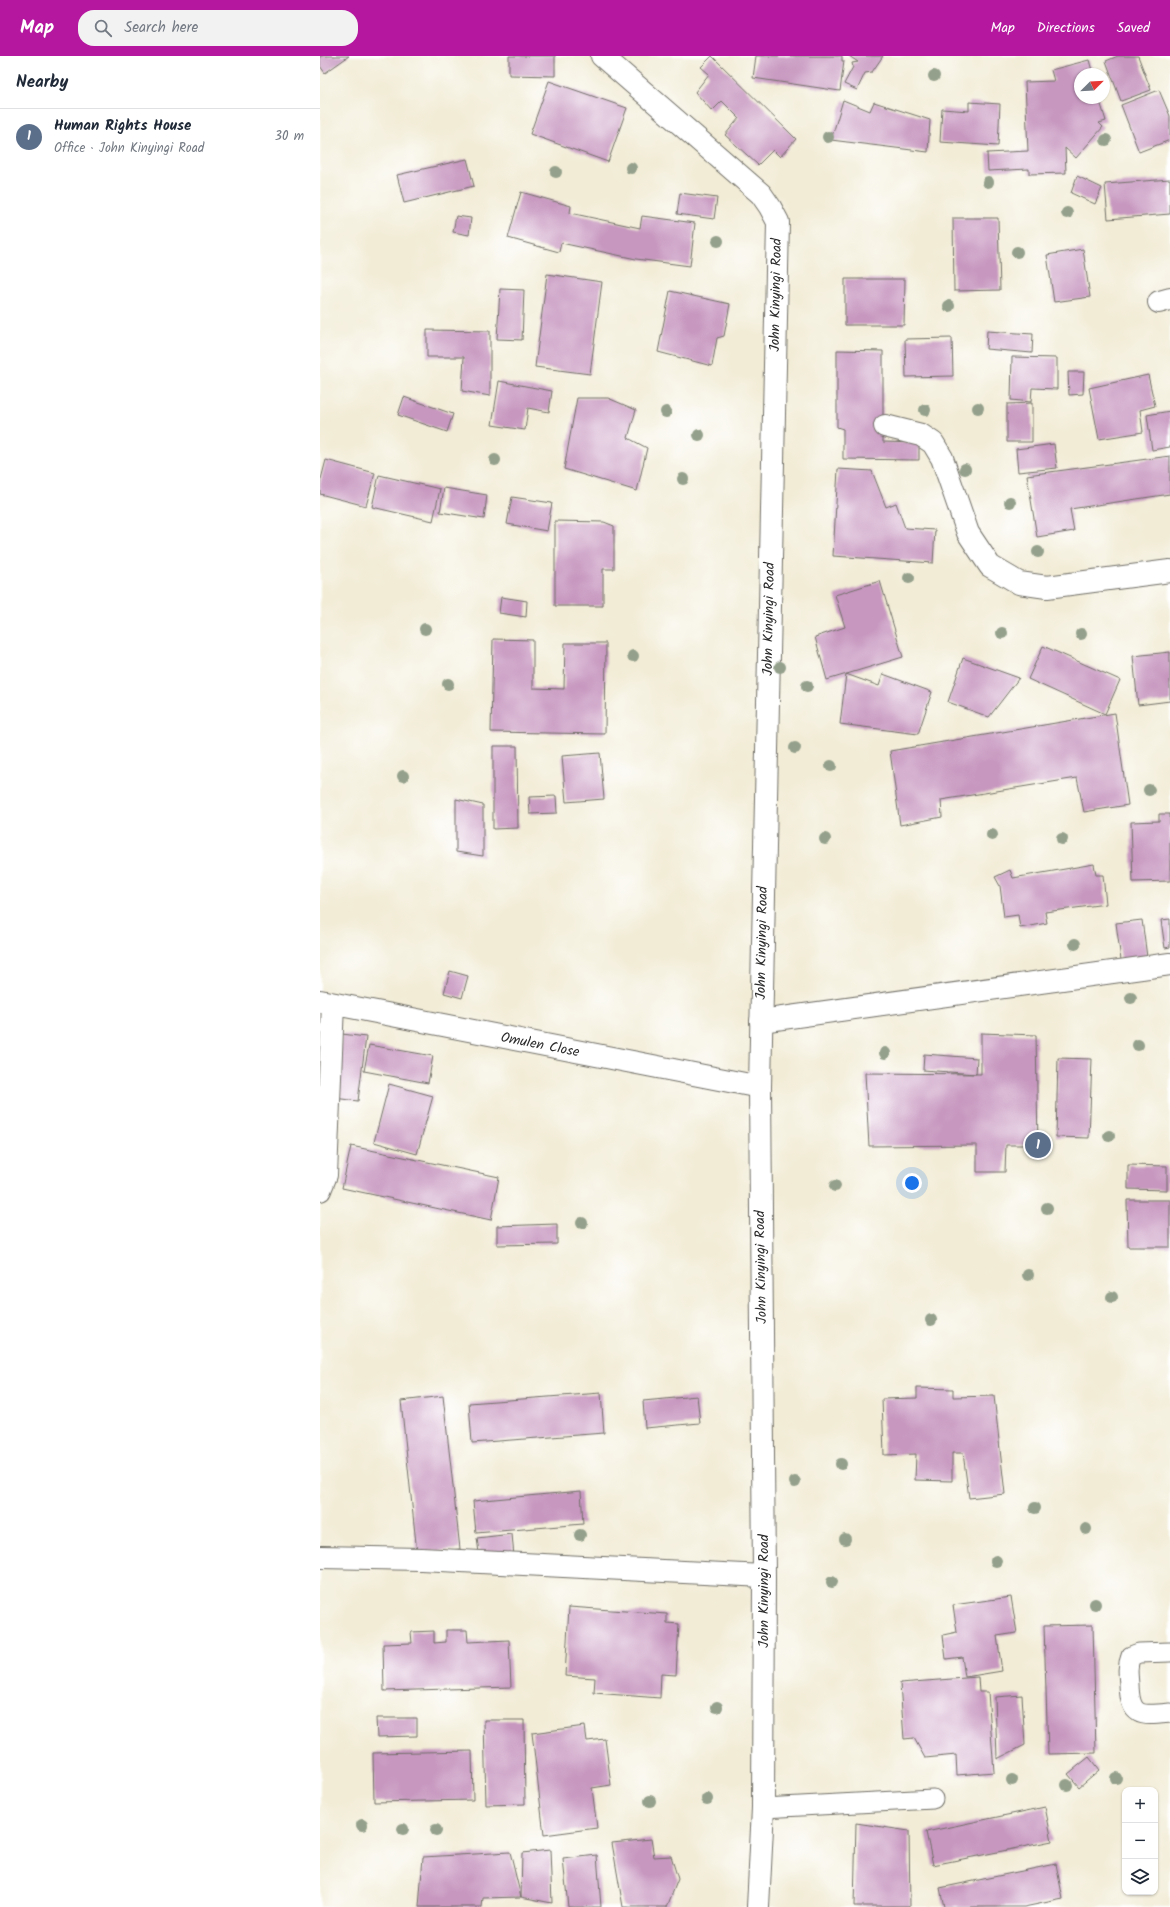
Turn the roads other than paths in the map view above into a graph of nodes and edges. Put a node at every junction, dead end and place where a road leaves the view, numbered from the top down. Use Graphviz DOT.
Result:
graph roads {
  1 [pos="602,56"];
  2 [pos="885,426"];
  3 [pos="1170,571"];
  4 [pos="1170,964"];
  5 [pos="326,1003"];
  6 [pos="761,1021"];
  7 [pos="760,1087"];
  8 [pos="320,1190"];
  9 [pos="320,1557"];
  10 [pos="764,1576"];
  11 [pos="1170,1652"];
  12 [pos="1170,1713"];
  13 [pos="933,1799"];
  14 [pos="763,1808"];
  15 [pos="758,1907"];
  1 -- 6 [label="street, John Kinyingi Road"];
  2 -- 3 [label="street"];
  4 -- 6 [label="street"];
  5 -- 7 [label="street, Omulen Close"];
  5 -- 8 [label="street"];
  6 -- 7 [label="street, John Kinyingi Road"];
  7 -- 10 [label="street, John Kinyingi Road"];
  9 -- 10 [label="street"];
  10 -- 14 [label="street, John Kinyingi Road"];
  11 -- 12 [label="lane"];
  13 -- 14 [label="lane"];
  14 -- 15 [label="street, John Kinyingi Road"];
}
